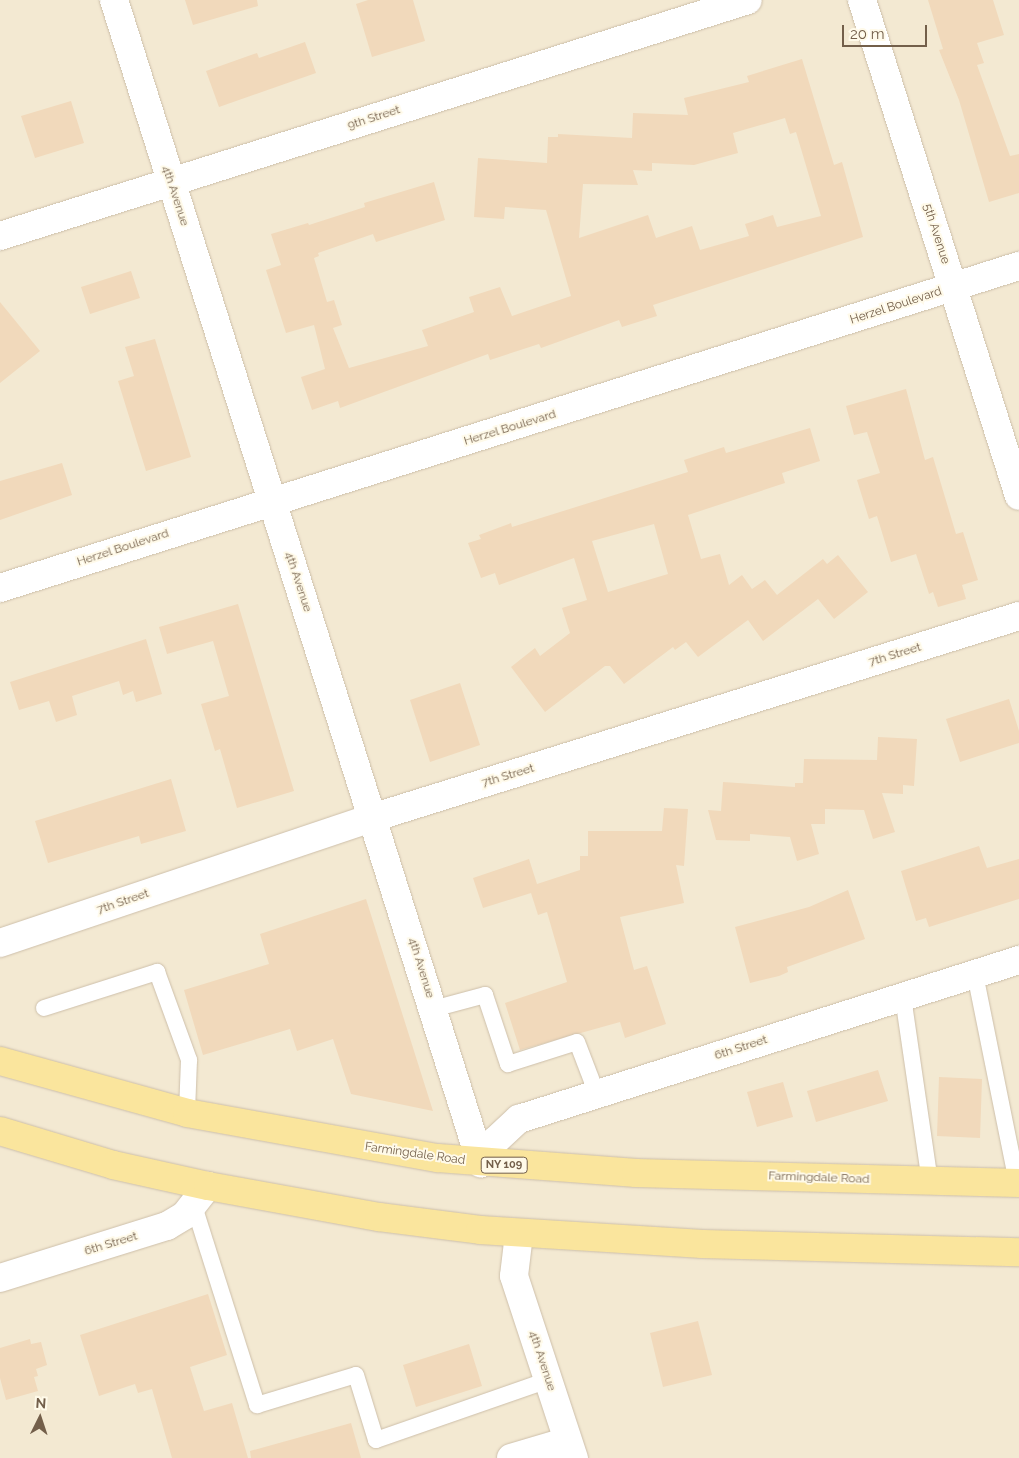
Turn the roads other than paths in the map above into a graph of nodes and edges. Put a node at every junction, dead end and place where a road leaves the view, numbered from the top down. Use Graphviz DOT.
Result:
graph roads {
  1 [pos="114,0"];
  2 [pos="748,0"];
  3 [pos="862,0"];
  4 [pos="171,182"];
  5 [pos="0,236"];
  6 [pos="1019,266"];
  7 [pos="953,288"];
  8 [pos="1019,496"];
  9 [pos="272,501"];
  10 [pos="0,588"];
  11 [pos="1019,616"];
  12 [pos="374,818"];
  13 [pos="0,943"];
  14 [pos="1019,960"];
  15 [pos="975,974"];
  16 [pos="902,997"];
  17 [pos="44,1008"];
  18 [pos="433,1008"];
  19 [pos="0,1061"];
  20 [pos="597,1094"];
  21 [pos="187,1113"];
  22 [pos="0,1131"];
  23 [pos="482,1163"];
  24 [pos="930,1181"];
  25 [pos="1018,1183"];
  26 [pos="201,1196"];
  27 [pos="519,1234"];
  28 [pos="1019,1252"];
  29 [pos="0,1278"];
  30 [pos="548,1380"];
  31 [pos="571,1449"];
  32 [pos="511,1458"];
  1 -- 4 [label="street, 4th Avenue"];
  2 -- 4 [label="street, 9th Street"];
  3 -- 7 [label="street, 5th Avenue"];
  4 -- 5 [label="street, 9th Street"];
  4 -- 9 [label="street, 4th Avenue"];
  6 -- 7 [label="street, Herzel Boulevard"];
  7 -- 8 [label="street, 5th Avenue"];
  7 -- 9 [label="street, Herzel Boulevard"];
  9 -- 10 [label="street, Herzel Boulevard"];
  9 -- 12 [label="street, 4th Avenue"];
  11 -- 12 [label="street, 7th Street"];
  12 -- 13 [label="street, 7th Street"];
  12 -- 18 [label="street, 4th Avenue"];
  14 -- 15 [label="street, 6th Street"];
  15 -- 16 [label="street, 6th Street"];
  15 -- 25 [label="lane"];
  16 -- 20 [label="street, 6th Street"];
  16 -- 24 [label="lane"];
  17 -- 21 [label="lane"];
  18 -- 20 [label="lane"];
  18 -- 23 [label="street, 4th Avenue"];
  19 -- 21 [label="main road, Farmingdale Road / NY 109"];
  20 -- 23 [label="street, 6th Street"];
  21 -- 23 [label="main road, Farmingdale Road / NY 109"];
  22 -- 26 [label="main road"];
  23 -- 24 [label="main road, Farmingdale Road / NY 109"];
  24 -- 25 [label="main road, Farmingdale Road / NY 109"];
  26 -- 27 [label="main road"];
  26 -- 29 [label="street, 6th Street"];
  26 -- 30 [label="lane"];
  27 -- 28 [label="main road"];
  27 -- 30 [label="street, 4th Avenue"];
  30 -- 31 [label="street, 4th Avenue"];
  31 -- 32 [label="street"];
}
